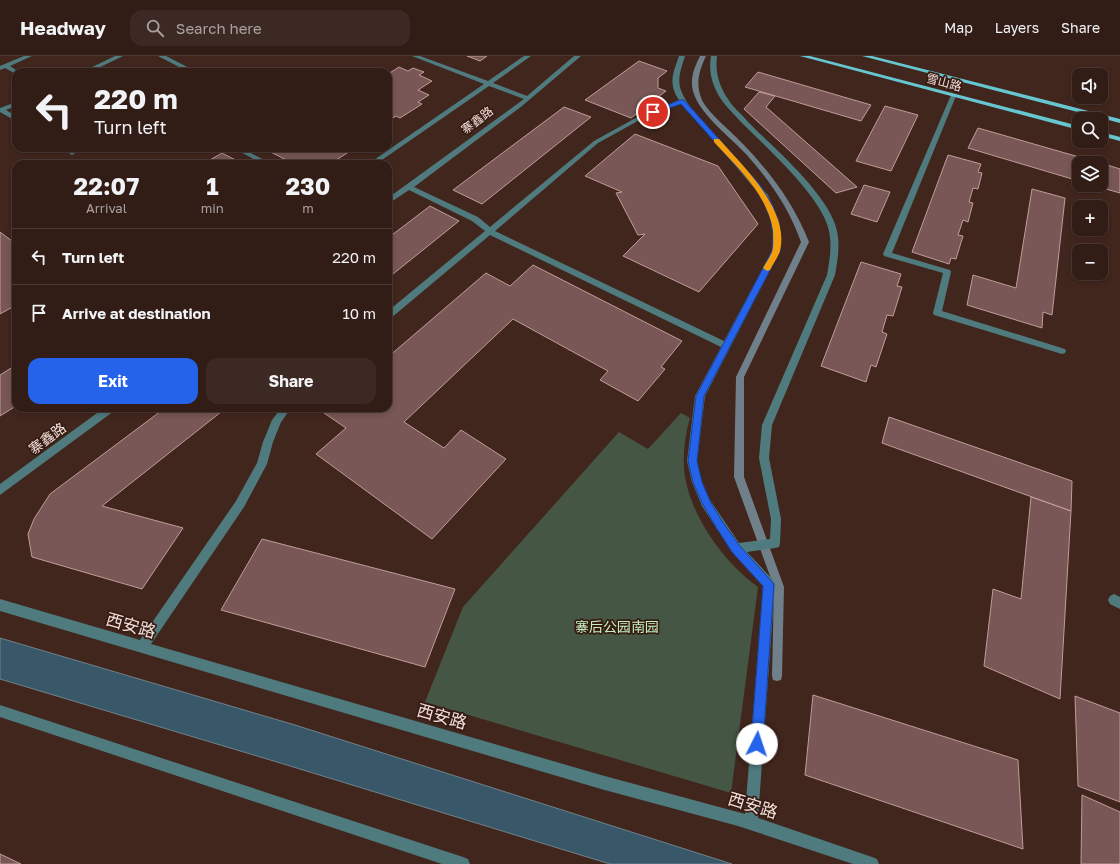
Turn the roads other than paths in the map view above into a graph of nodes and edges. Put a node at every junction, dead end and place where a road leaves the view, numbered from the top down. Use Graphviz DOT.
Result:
graph roads {
  1 [pos="29,56"];
  2 [pos="120,56"];
  3 [pos="161,56"];
  4 [pos="415,56"];
  5 [pos="528,56"];
  6 [pos="578,56"];
  7 [pos="682,56"];
  8 [pos="714,56"];
  9 [pos="803,56"];
  10 [pos="865,56"];
  11 [pos="3,67"];
  12 [pos="94,68"];
  13 [pos="186,68"];
  14 [pos="488,83"];
  15 [pos="953,96"];
  16 [pos="528,98"];
  17 [pos="682,101"];
  18 [pos="12,106"];
  19 [pos="12,117"];
  20 [pos="1120,120"];
  21 [pos="1072,126"];
  22 [pos="1108,136"];
  23 [pos="1120,139"];
  24 [pos="392,149"];
  25 [pos="244,152"];
  26 [pos="388,152"];
  27 [pos="260,160"];
  28 [pos="377,160"];
  29 [pos="409,187"];
  30 [pos="392,199"];
  31 [pos="489,231"];
  32 [pos="392,313"];
  33 [pos="727,346"];
  34 [pos="1062,351"];
  35 [pos="106,412"];
  36 [pos="283,412"];
  37 [pos="0,490"];
  38 [pos="736,548"];
  39 [pos="0,605"];
  40 [pos="142,647"];
  41 [pos="0,711"];
  42 [pos="751,823"];
  43 [pos="463,864"];
  44 [pos="872,864"];
  1 -- 11 [label="street"];
  2 -- 12 [label="street"];
  3 -- 13 [label="street"];
  4 -- 14 [label="street"];
  5 -- 14 [label="street"];
  6 -- 16 [label="street, 寨鑫路"];
  7 -- 17 [label="street"];
  8 -- 38 [label="street"];
  9 -- 15 [label="main road, 雪山路"];
  10 -- 20 [label="main road, 雪山路"];
  14 -- 16 [label="street"];
  14 -- 24 [label="street"];
  15 -- 21 [label="main road, 雪山路"];
  15 -- 34 [label="street"];
  16 -- 29 [label="street, 寨鑫路"];
  17 -- 31 [label="street"];
  17 -- 33 [label="street"];
  18 -- 19 [label="street"];
  22 -- 23 [label="main road"];
  25 -- 27 [label="street"];
  26 -- 28 [label="street"];
  29 -- 30 [label="street, 寨鑫路"];
  29 -- 31 [label="street"];
  31 -- 32 [label="street"];
  31 -- 33 [label="street"];
  33 -- 38 [label="street"];
  35 -- 37 [label="street, 寨鑫路"];
  36 -- 40 [label="street"];
  38 -- 42 [label="street"];
  39 -- 40 [label="street, 西安路"];
  40 -- 42 [label="street, 西安路"];
  41 -- 43 [label="street"];
  42 -- 44 [label="street, 西安路"];
}
